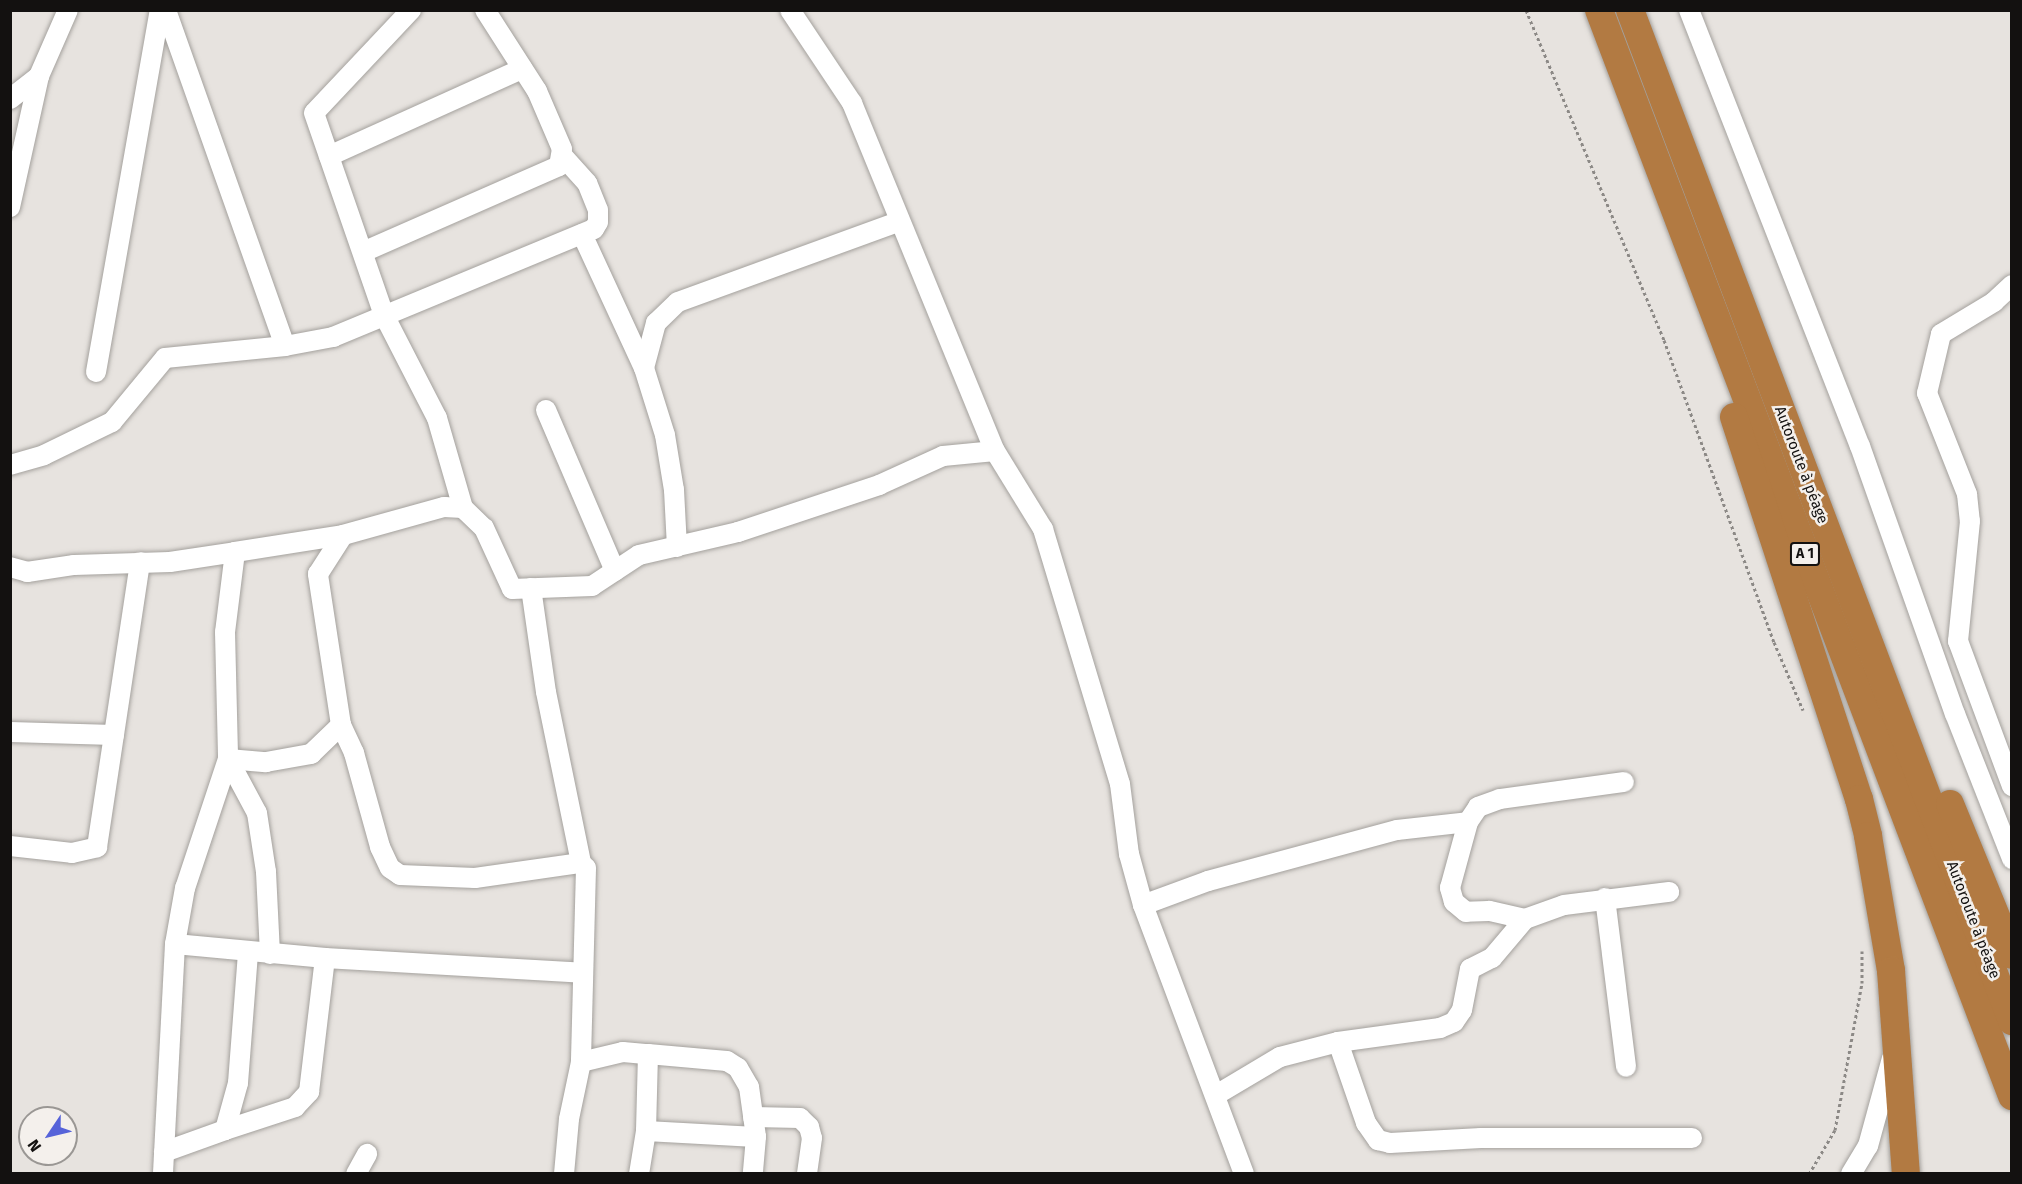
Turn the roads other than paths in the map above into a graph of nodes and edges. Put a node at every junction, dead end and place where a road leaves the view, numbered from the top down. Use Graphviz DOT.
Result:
graph roads {
  1 [pos="68,10"];
  2 [pos="160,10"];
  3 [pos="166,10"];
  4 [pos="411,10"];
  5 [pos="485,10"];
  6 [pos="790,10"];
  7 [pos="1599,10"];
  8 [pos="1630,10"];
  9 [pos="1689,10"];
  10 [pos="522,69"];
  11 [pos="39,76"];
  12 [pos="10,99"];
  13 [pos="329,156"];
  14 [pos="563,156"];
  15 [pos="1694,182"];
  16 [pos="1670,199"];
  17 [pos="10,207"];
  18 [pos="900,220"];
  19 [pos="582,234"];
  20 [pos="363,252"];
  21 [pos="2012,285"];
  22 [pos="384,315"];
  23 [pos="285,346"];
  24 [pos="644,368"];
  25 [pos="96,372"];
  26 [pos="546,410"];
  27 [pos="995,451"];
  28 [pos="10,465"];
  29 [pos="463,508"];
  30 [pos="343,535"];
  31 [pos="677,547"];
  32 [pos="235,552"];
  33 [pos="140,562"];
  34 [pos="10,567"];
  35 [pos="615,571"];
  36 [pos="531,588"];
  37 [pos="341,725"];
  38 [pos="10,732"];
  39 [pos="114,735"];
  40 [pos="228,759"];
  41 [pos="2009,774"];
  42 [pos="1624,782"];
  43 [pos="1468,822"];
  44 [pos="10,846"];
  45 [pos="2012,859"];
  46 [pos="581,863"];
  47 [pos="1670,892"];
  48 [pos="1605,898"];
  49 [pos="1143,905"];
  50 [pos="1525,919"];
  51 [pos="175,944"];
  52 [pos="248,952"];
  53 [pos="270,954"];
  54 [pos="2012,955"];
  55 [pos="325,958"];
  56 [pos="583,973"];
  57 [pos="2012,1021"];
  58 [pos="1338,1042"];
  59 [pos="1895,1049"];
  60 [pos="648,1054"];
  61 [pos="581,1062"];
  62 [pos="1626,1067"];
  63 [pos="1215,1095"];
  64 [pos="2012,1096"];
  65 [pos="753,1117"];
  66 [pos="225,1130"];
  67 [pos="646,1131"];
  68 [pos="756,1137"];
  69 [pos="1692,1138"];
  70 [pos="164,1152"];
  71 [pos="367,1154"];
  72 [pos="163,1173"];
  73 [pos="356,1173"];
  74 [pos="564,1173"];
  75 [pos="639,1173"];
  76 [pos="753,1173"];
  77 [pos="807,1173"];
  78 [pos="1244,1173"];
  79 [pos="1851,1173"];
  80 [pos="1906,1173"];
  1 -- 11 [label="street"];
  2 -- 25 [label="street"];
  3 -- 23 [label="street"];
  4 -- 13 [label="street"];
  5 -- 10 [label="street"];
  6 -- 18 [label="street"];
  7 -- 16 [label="highway, A 1"];
  8 -- 15 [label="highway, Autoroute à péage / A 1"];
  9 -- 45 [label="street"];
  10 -- 13 [label="street"];
  10 -- 14 [label="street"];
  11 -- 12 [label="street"];
  11 -- 17 [label="street"];
  13 -- 20 [label="street"];
  14 -- 19 [label="street"];
  14 -- 20 [label="street"];
  15 -- 54 [label="highway"];
  15 -- 57 [label="highway, Autoroute à péage / A 1"];
  16 -- 59 [label="highway"];
  16 -- 64 [label="highway, A 1"];
  18 -- 24 [label="street"];
  18 -- 27 [label="street"];
  19 -- 22 [label="street"];
  19 -- 24 [label="street"];
  20 -- 22 [label="street"];
  21 -- 41 [label="street"];
  22 -- 23 [label="street"];
  22 -- 29 [label="street"];
  23 -- 28 [label="street"];
  24 -- 31 [label="street"];
  26 -- 35 [label="street"];
  27 -- 31 [label="street"];
  27 -- 49 [label="street"];
  29 -- 30 [label="street"];
  29 -- 36 [label="street"];
  30 -- 32 [label="street"];
  30 -- 37 [label="street"];
  31 -- 35 [label="street"];
  32 -- 33 [label="street"];
  32 -- 40 [label="street"];
  33 -- 34 [label="street"];
  33 -- 39 [label="street"];
  35 -- 36 [label="street"];
  36 -- 46 [label="street"];
  37 -- 40 [label="street"];
  37 -- 46 [label="street"];
  38 -- 39 [label="street"];
  39 -- 44 [label="street"];
  40 -- 51 [label="street"];
  40 -- 53 [label="street"];
  42 -- 43 [label="street"];
  43 -- 49 [label="street"];
  43 -- 50 [label="street"];
  46 -- 56 [label="street"];
  47 -- 48 [label="street"];
  48 -- 50 [label="street"];
  48 -- 62 [label="street"];
  49 -- 63 [label="street"];
  50 -- 58 [label="street"];
  51 -- 52 [label="street"];
  51 -- 70 [label="street"];
  52 -- 53 [label="street"];
  52 -- 66 [label="street"];
  53 -- 55 [label="street"];
  55 -- 56 [label="street"];
  55 -- 66 [label="street"];
  56 -- 61 [label="street"];
  58 -- 63 [label="street"];
  58 -- 69 [label="street"];
  59 -- 79 [label="street"];
  59 -- 80 [label="highway"];
  60 -- 61 [label="street"];
  60 -- 65 [label="street"];
  60 -- 67 [label="street"];
  61 -- 74 [label="street"];
  63 -- 78 [label="street"];
  65 -- 68 [label="street"];
  65 -- 77 [label="street"];
  66 -- 70 [label="street"];
  67 -- 68 [label="street"];
  67 -- 75 [label="street"];
  68 -- 76 [label="street"];
  70 -- 72 [label="street"];
  71 -- 73 [label="street"];
}
